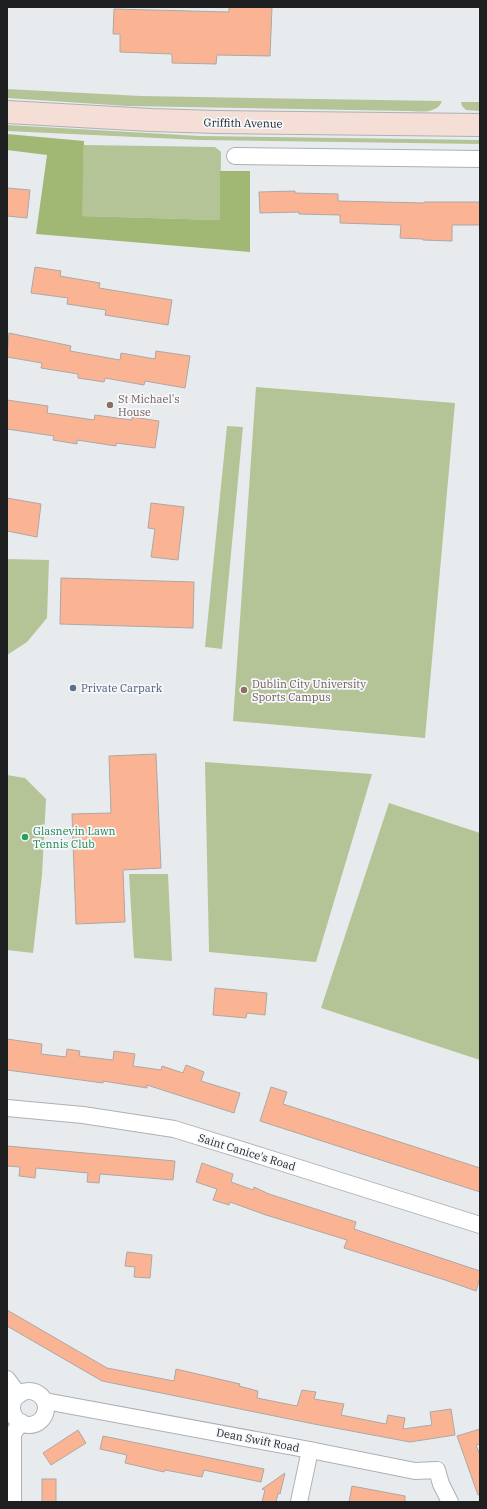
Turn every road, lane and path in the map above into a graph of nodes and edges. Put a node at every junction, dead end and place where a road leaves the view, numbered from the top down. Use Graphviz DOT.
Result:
graph roads {
  1 [pos="7,112"];
  2 [pos="480,125"];
  3 [pos="235,156"];
  4 [pos="480,159"];
  5 [pos="7,1108"];
  6 [pos="480,1226"];
  7 [pos="7,1379"];
  8 [pos="19,1395"];
  9 [pos="45,1401"];
  10 [pos="21,1422"];
  11 [pos="310,1450"];
  12 [pos="13,1502"];
  13 [pos="299,1502"];
  14 [pos="450,1502"];
  1 -- 2 [label="main road, Griffith Avenue"];
  3 -- 4 [label="street"];
  5 -- 6 [label="street, Saint Canice's Road"];
  7 -- 8 [label="street"];
  8 -- 9 [label="street"];
  8 -- 10 [label="street"];
  9 -- 10 [label="street"];
  9 -- 11 [label="street, Dean Swift Road"];
  10 -- 12 [label="street"];
  11 -- 13 [label="street"];
  11 -- 14 [label="street, Dean Swift Road"];
}
